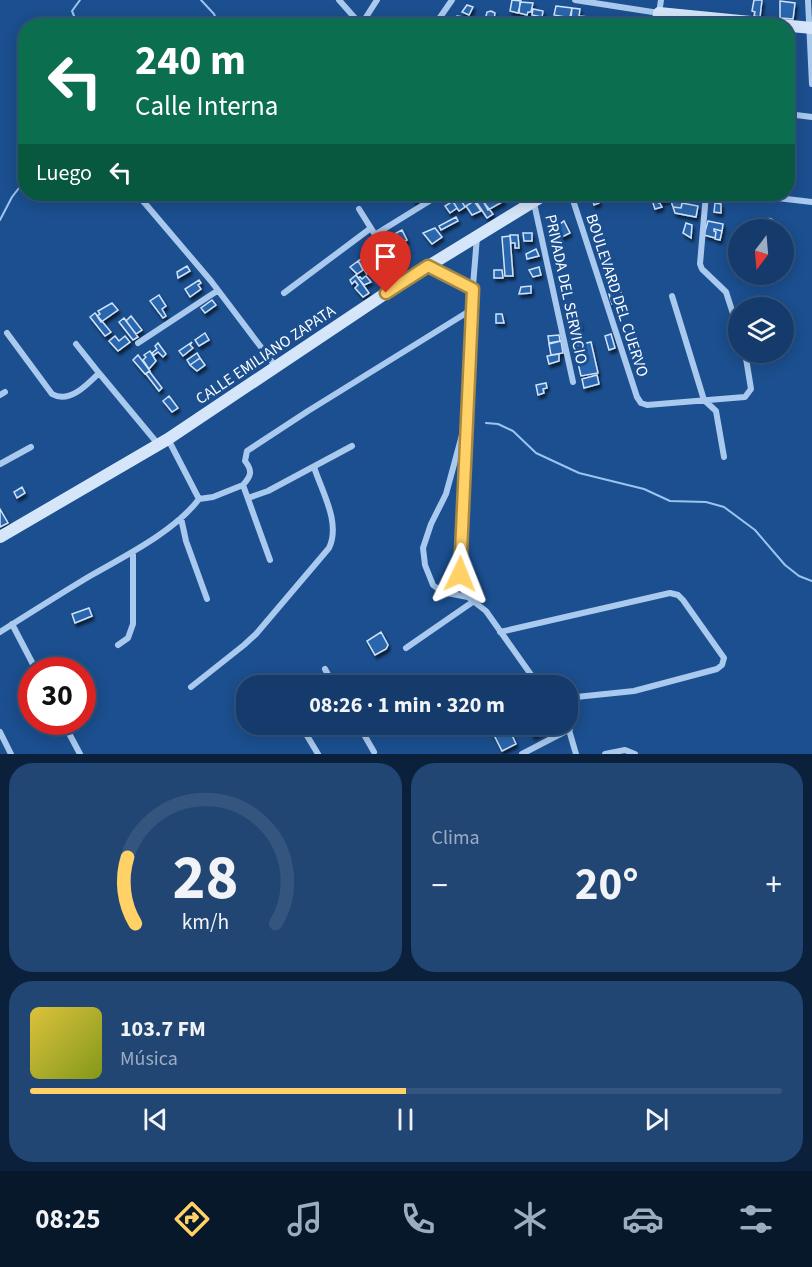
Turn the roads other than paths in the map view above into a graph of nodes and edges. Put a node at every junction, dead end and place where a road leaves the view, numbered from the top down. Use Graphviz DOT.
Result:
graph roads {
  1 [pos="339,0"];
  2 [pos="377,0"];
  3 [pos="452,0"];
  4 [pos="575,0"];
  5 [pos="662,0"];
  6 [pos="808,0"];
  7 [pos="356,18"];
  8 [pos="366,18"];
  9 [pos="440,18"];
  10 [pos="654,18"];
  11 [pos="658,18"];
  12 [pos="795,26"];
  13 [pos="810,27"];
  14 [pos="812,84"];
  15 [pos="795,115"];
  16 [pos="812,117"];
  17 [pos="795,200"];
  18 [pos="143,201"];
  19 [pos="429,201"];
  20 [pos="527,201"];
  21 [pos="534,201"];
  22 [pos="573,201"];
  23 [pos="705,201"];
  24 [pos="812,202"];
  25 [pos="359,208"];
  26 [pos="374,231"];
  27 [pos="477,234"];
  28 [pos="428,266"];
  29 [pos="404,281"];
  30 [pos="473,289"];
  31 [pos="217,291"];
  32 [pos="284,293"];
  33 [pos="672,296"];
  34 [pos="728,298"];
  35 [pos="471,310"];
  36 [pos="7,333"];
  37 [pos="138,343"];
  38 [pos="76,344"];
  39 [pos="747,363"];
  40 [pos="276,367"];
  41 [pos="99,373"];
  42 [pos="573,382"];
  43 [pos="704,400"];
  44 [pos="465,423"];
  45 [pos="163,441"];
  46 [pos="31,447"];
  47 [pos="352,447"];
  48 [pos="724,458"];
  49 [pos="0,464"];
  50 [pos="314,467"];
  51 [pos="243,485"];
  52 [pos="248,498"];
  53 [pos="199,499"];
  54 [pos="181,518"];
  55 [pos="0,537"];
  56 [pos="133,552"];
  57 [pos="270,560"];
  58 [pos="207,599"];
  59 [pos="471,599"];
  60 [pos="12,624"];
  61 [pos="0,632"];
  62 [pos="500,633"];
  63 [pos="118,645"];
  64 [pos="406,648"];
  65 [pos="29,657"];
  66 [pos="325,669"];
  67 [pos="328,675"];
  68 [pos="531,675"];
  69 [pos="191,687"];
  70 [pos="578,697"];
  71 [pos="0,732"];
  72 [pos="70,735"];
  73 [pos="307,735"];
  74 [pos="364,735"];
  75 [pos="554,735"];
  76 [pos="571,735"];
  77 [pos="374,753"];
  78 [pos="11,754"];
  79 [pos="80,754"];
  80 [pos="318,754"];
  81 [pos="522,754"];
  82 [pos="576,754"];
  83 [pos="605,754"];
  84 [pos="635,754"];
  1 -- 7 [label="street"];
  2 -- 8 [label="street"];
  3 -- 9 [label="street"];
  4 -- 10 [label="street"];
  5 -- 11 [label="street"];
  6 -- 13 [label="street"];
  12 -- 13 [label="main road"];
  13 -- 14 [label="street"];
  15 -- 16 [label="street"];
  17 -- 24 [label="street"];
  18 -- 31 [label="street"];
  19 -- 26 [label="street"];
  20 -- 27 [label="main road, CALLE EMILIANO ZAPATA"];
  21 -- 42 [label="street, PRIVADA DEL SERVICIO"];
  22 -- 43 [label="street, BOULEVARD DEL CUERVO"];
  23 -- 34 [label="street"];
  25 -- 26 [label="street"];
  26 -- 29 [label="street"];
  26 -- 32 [label="street"];
  27 -- 28 [label="main road, CALLE EMILIANO ZAPATA"];
  27 -- 30 [label="street"];
  28 -- 29 [label="main road, CALLE EMILIANO ZAPATA"];
  28 -- 30 [label="street"];
  29 -- 40 [label="main road, CALLE EMILIANO ZAPATA"];
  30 -- 35 [label="street"];
  31 -- 37 [label="street"];
  31 -- 40 [label="street"];
  33 -- 43 [label="street"];
  35 -- 44 [label="street"];
  35 -- 51 [label="street"];
  36 -- 41 [label="street"];
  38 -- 41 [label="street"];
  39 -- 43 [label="street"];
  40 -- 45 [label="main road, CALLE EMILIANO ZAPATA"];
  41 -- 45 [label="street"];
  43 -- 48 [label="street"];
  44 -- 59 [label="street"];
  44 -- 59 [label="street"];
  45 -- 53 [label="street"];
  45 -- 55 [label="main road, CALLE EMILIANO ZAPATA"];
  46 -- 49 [label="street"];
  47 -- 50 [label="street"];
  50 -- 52 [label="street"];
  50 -- 69 [label="street"];
  51 -- 52 [label="street"];
  51 -- 53 [label="street"];
  52 -- 57 [label="street"];
  53 -- 54 [label="street"];
  54 -- 56 [label="street"];
  54 -- 58 [label="street"];
  56 -- 60 [label="street"];
  56 -- 63 [label="street"];
  59 -- 62 [label="street"];
  59 -- 64 [label="street"];
  60 -- 61 [label="street"];
  60 -- 65 [label="street"];
  62 -- 68 [label="street"];
  62 -- 70 [label="street"];
  66 -- 67 [label="street"];
  71 -- 78 [label="street"];
  72 -- 79 [label="street"];
  73 -- 80 [label="street"];
  74 -- 77 [label="street"];
  75 -- 81 [label="street"];
  76 -- 82 [label="street"];
  83 -- 84 [label="street"];
}
